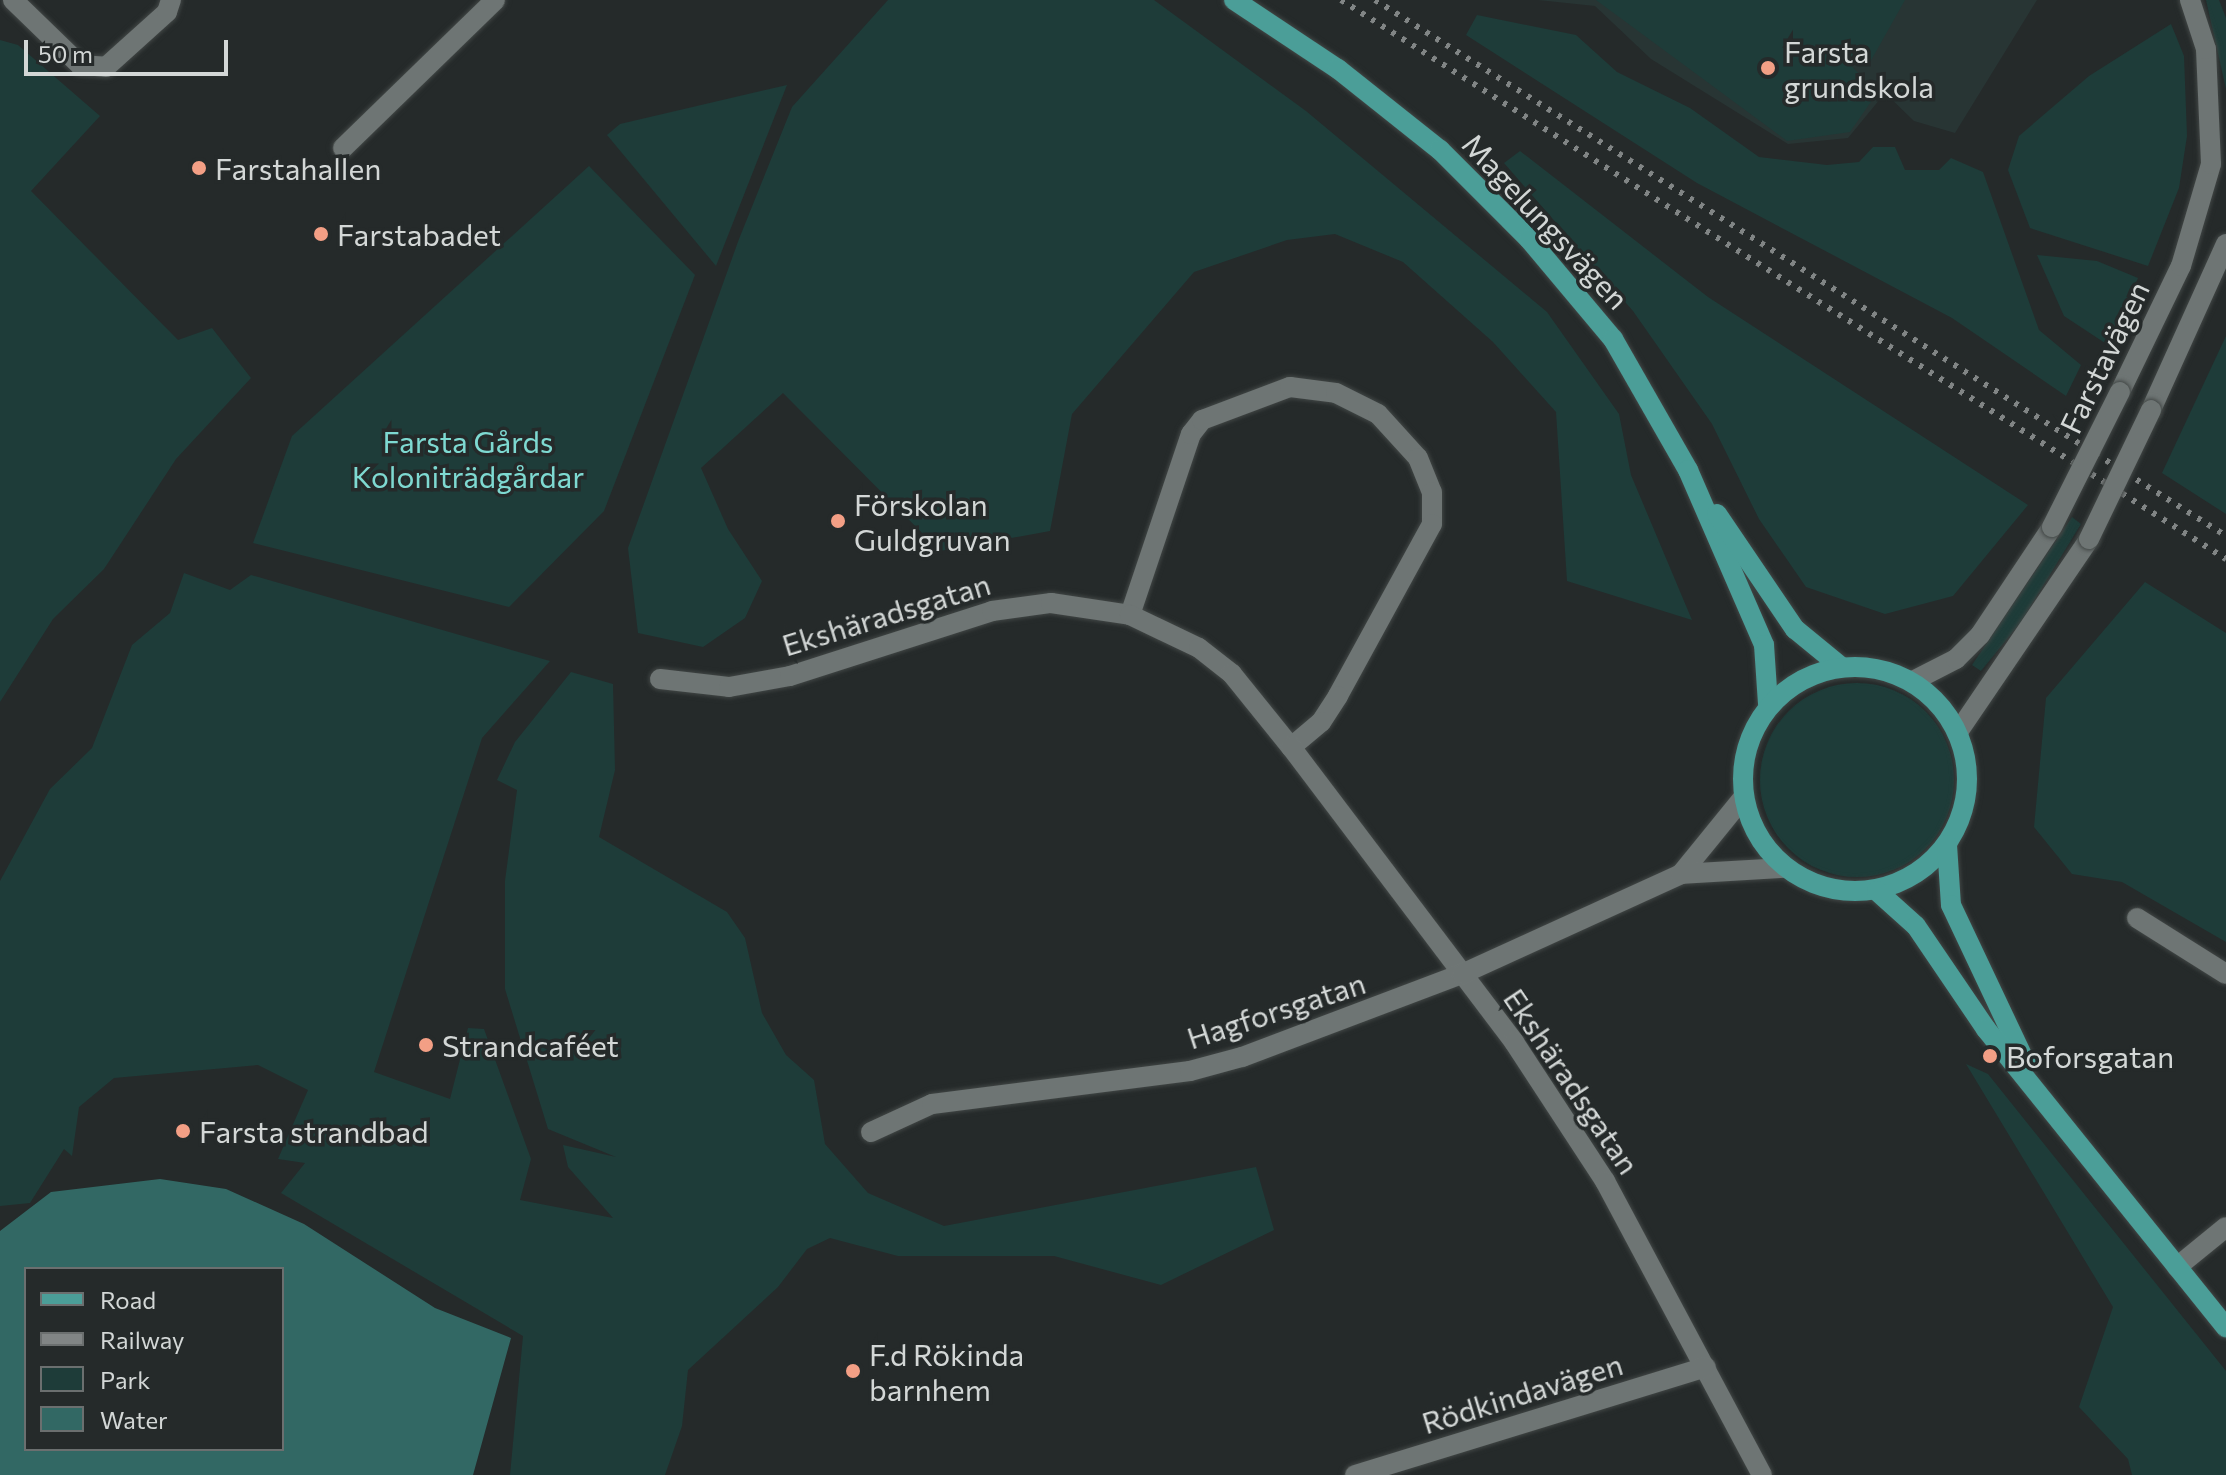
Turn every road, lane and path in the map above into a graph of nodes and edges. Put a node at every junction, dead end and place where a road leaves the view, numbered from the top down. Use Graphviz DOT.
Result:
graph roads {
  1 [pos="13,0"];
  2 [pos="171,0"];
  3 [pos="495,0"];
  4 [pos="1234,0"];
  5 [pos="2190,0"];
  6 [pos="343,148"];
  7 [pos="2218,166"];
  8 [pos="2226,244"];
  9 [pos="1688,470"];
  10 [pos="1130,615"];
  11 [pos="1840,666"];
  12 [pos="660,679"];
  13 [pos="1913,681"];
  14 [pos="1768,704"];
  15 [pos="1958,732"];
  16 [pos="1291,747"];
  17 [pos="1742,799"];
  18 [pos="1947,845"];
  19 [pos="1783,868"];
  20 [pos="1681,874"];
  21 [pos="1877,891"];
  22 [pos="2137,918"];
  23 [pos="1462,974"];
  24 [pos="2226,974"];
  25 [pos="2032,1079"];
  26 [pos="871,1132"];
  27 [pos="2226,1227"];
  28 [pos="2177,1267"];
  29 [pos="2226,1327"];
  30 [pos="1706,1367"];
  31 [pos="1355,1475"];
  32 [pos="1762,1475"];
  1 -- 2 [label="street"];
  3 -- 6 [label="street"];
  4 -- 9 [label="main road, Magelungsvägen"];
  5 -- 7 [label="street, Farstavägen"];
  7 -- 13 [label="street, Farstavägen, bridge"];
  8 -- 15 [label="street, bridge"];
  9 -- 11 [label="main road, Magelungsvägen"];
  9 -- 14 [label="main road, Magelungsvägen"];
  10 -- 12 [label="street, Ekshäradsgatan"];
  10 -- 16 [label="street, Ekshäradsgatan"];
  10 -- 16 [label="street"];
  11 -- 13 [label="main road"];
  11 -- 14 [label="main road"];
  13 -- 15 [label="main road"];
  14 -- 17 [label="main road"];
  15 -- 18 [label="main road"];
  16 -- 23 [label="street, Ekshäradsgatan"];
  17 -- 19 [label="main road"];
  17 -- 20 [label="street, Hagforsgatan"];
  18 -- 21 [label="main road"];
  18 -- 25 [label="main road"];
  19 -- 20 [label="street, Hagforsgatan"];
  19 -- 21 [label="main road"];
  20 -- 23 [label="street, Hagforsgatan"];
  21 -- 25 [label="main road"];
  22 -- 24 [label="street"];
  23 -- 26 [label="street, Hagforsgatan"];
  23 -- 30 [label="street, Ekshäradsgatan"];
  25 -- 28 [label="main road"];
  27 -- 28 [label="street"];
  28 -- 29 [label="main road"];
  30 -- 31 [label="street, Rödkindavägen"];
  30 -- 32 [label="street, Ekshäradsgatan"];
}
